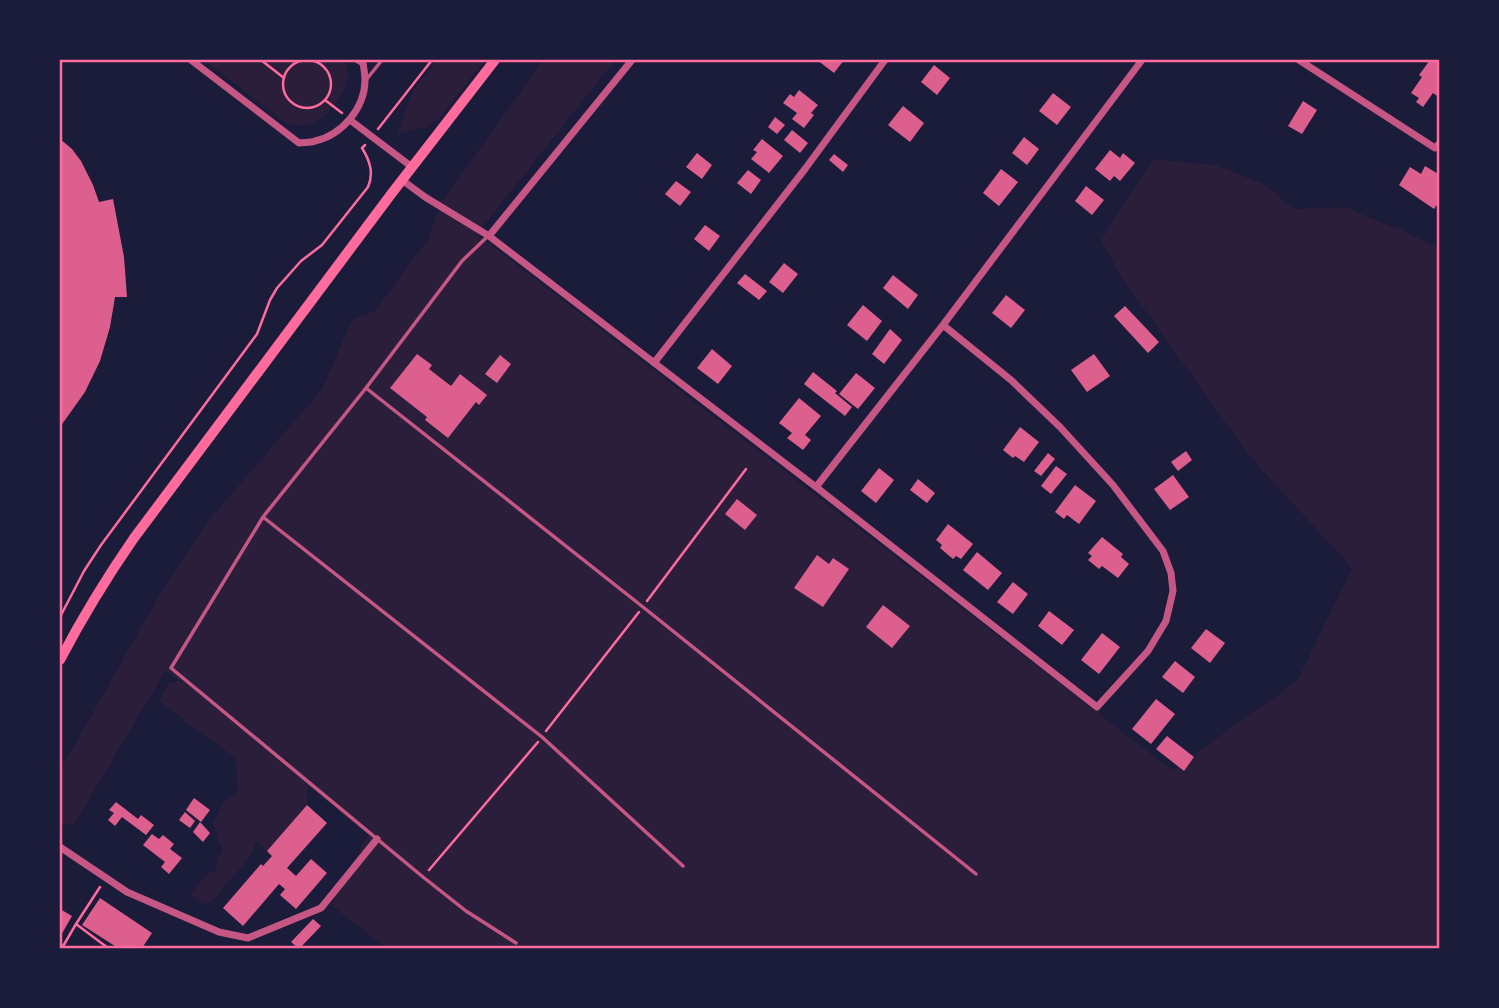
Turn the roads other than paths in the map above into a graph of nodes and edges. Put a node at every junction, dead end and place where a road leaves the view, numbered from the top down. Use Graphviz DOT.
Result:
graph roads {
  1 [pos="191,60"];
  2 [pos="358,60"];
  3 [pos="382,60"];
  4 [pos="495,60"];
  5 [pos="632,60"];
  6 [pos="885,60"];
  7 [pos="1142,60"];
  8 [pos="1299,60"];
  9 [pos="365,81"];
  10 [pos="350,120"];
  11 [pos="1438,147"];
  12 [pos="412,167"];
  13 [pos="402,180"];
  14 [pos="489,236"];
  15 [pos="943,325"];
  16 [pos="654,363"];
  17 [pos="366,388"];
  18 [pos="816,487"];
  19 [pos="263,517"];
  20 [pos="60,660"];
  21 [pos="377,839"];
  22 [pos="60,847"];
  23 [pos="683,866"];
  24 [pos="976,874"];
  25 [pos="516,943"];
  1 -- 10 [label="street"];
  2 -- 9 [label="street"];
  3 -- 9 [label="lane"];
  4 -- 12 [label="main road"];
  5 -- 14 [label="street"];
  6 -- 16 [label="street"];
  7 -- 15 [label="street"];
  8 -- 11 [label="street"];
  9 -- 10 [label="street"];
  10 -- 12 [label="street"];
  12 -- 13 [label="main road"];
  13 -- 14 [label="street"];
  13 -- 20 [label="main road"];
  14 -- 16 [label="street"];
  14 -- 17 [label="lane"];
  15 -- 18 [label="street"];
  15 -- 18 [label="street"];
  16 -- 18 [label="street"];
  17 -- 19 [label="lane"];
  17 -- 24 [label="lane"];
  19 -- 21 [label="lane"];
  19 -- 23 [label="lane"];
  21 -- 22 [label="street"];
  21 -- 25 [label="lane"];
}
